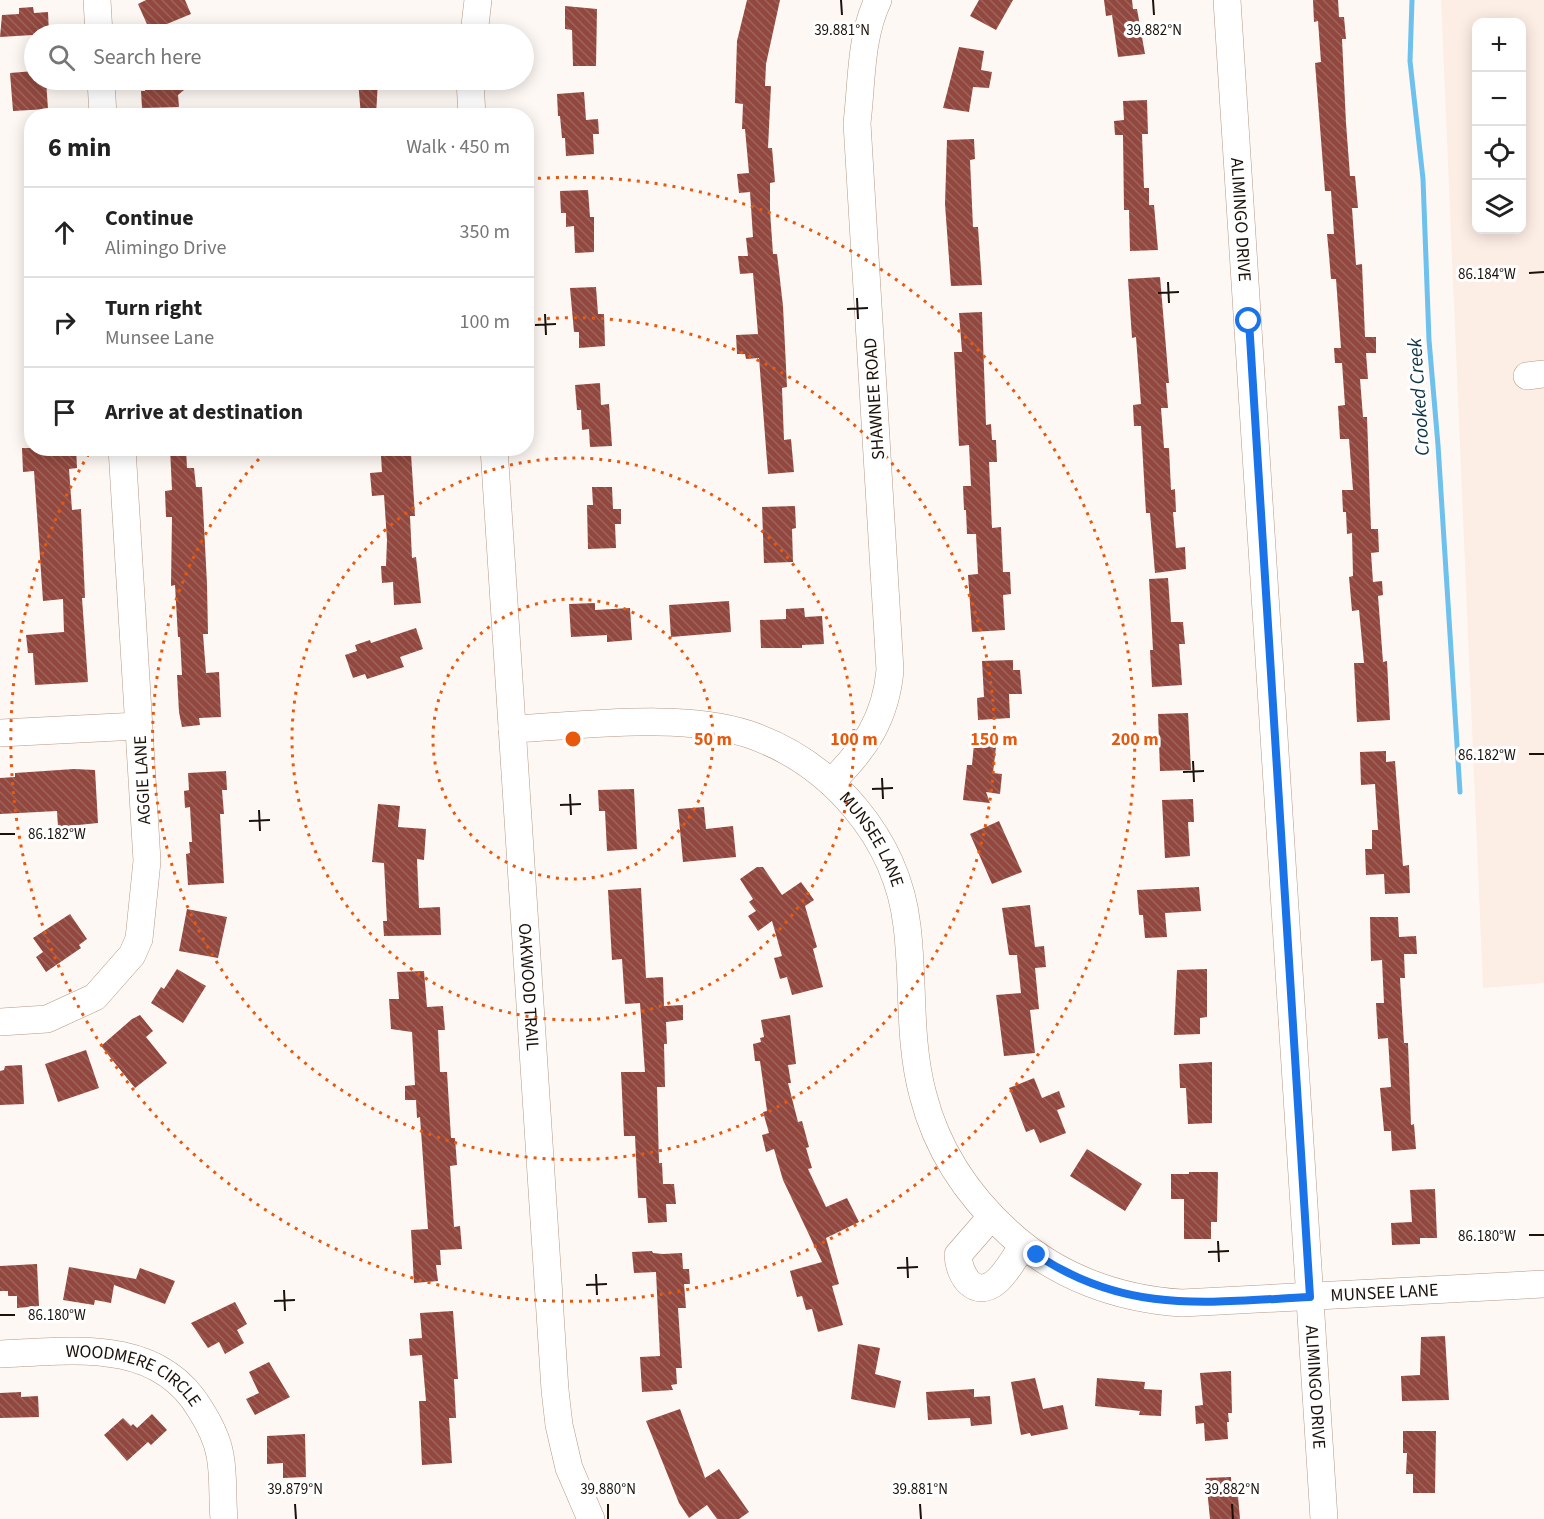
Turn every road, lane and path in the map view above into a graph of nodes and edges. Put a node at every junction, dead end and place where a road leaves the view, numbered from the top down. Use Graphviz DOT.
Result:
graph roads {
  1 [pos="97,0"];
  2 [pos="478,0"];
  3 [pos="878,0"];
  4 [pos="1227,0"];
  5 [pos="98,24"];
  6 [pos="475,24"];
  7 [pos="102,90"];
  8 [pos="471,90"];
  9 [pos="103,108"];
  10 [pos="472,108"];
  11 [pos="122,456"];
  12 [pos="495,456"];
  13 [pos="138,726"];
  14 [pos="512,729"];
  15 [pos="0,733"];
  16 [pos="831,782"];
  17 [pos="0,1022"];
  18 [pos="991,1217"];
  19 [pos="1023,1246"];
  20 [pos="1544,1284"];
  21 [pos="1310,1297"];
  22 [pos="0,1354"];
  23 [pos="224,1519"];
  24 [pos="591,1519"];
  25 [pos="1324,1519"];
  1 -- 5 [label="street"];
  2 -- 6 [label="street"];
  3 -- 16 [label="street, SHAWNEE ROAD"];
  4 -- 21 [label="street, ALIMINGO DRIVE"];
  7 -- 9 [label="street"];
  8 -- 10 [label="street"];
  11 -- 13 [label="street, AGGIE LANE"];
  12 -- 14 [label="street, OAKWOOD TRAIL"];
  13 -- 15 [label="street"];
  13 -- 17 [label="street, AGGIE LANE"];
  14 -- 16 [label="street, MUNSEE LANE"];
  14 -- 24 [label="street, OAKWOOD TRAIL"];
  16 -- 18 [label="street, MUNSEE LANE"];
  18 -- 19 [label="street, MUNSEE LANE"];
  18 -- 19 [label="street"];
  19 -- 21 [label="street, MUNSEE LANE"];
  20 -- 21 [label="street, MUNSEE LANE"];
  21 -- 25 [label="street, ALIMINGO DRIVE"];
  22 -- 23 [label="street, WOODMERE CIRCLE"];
}
